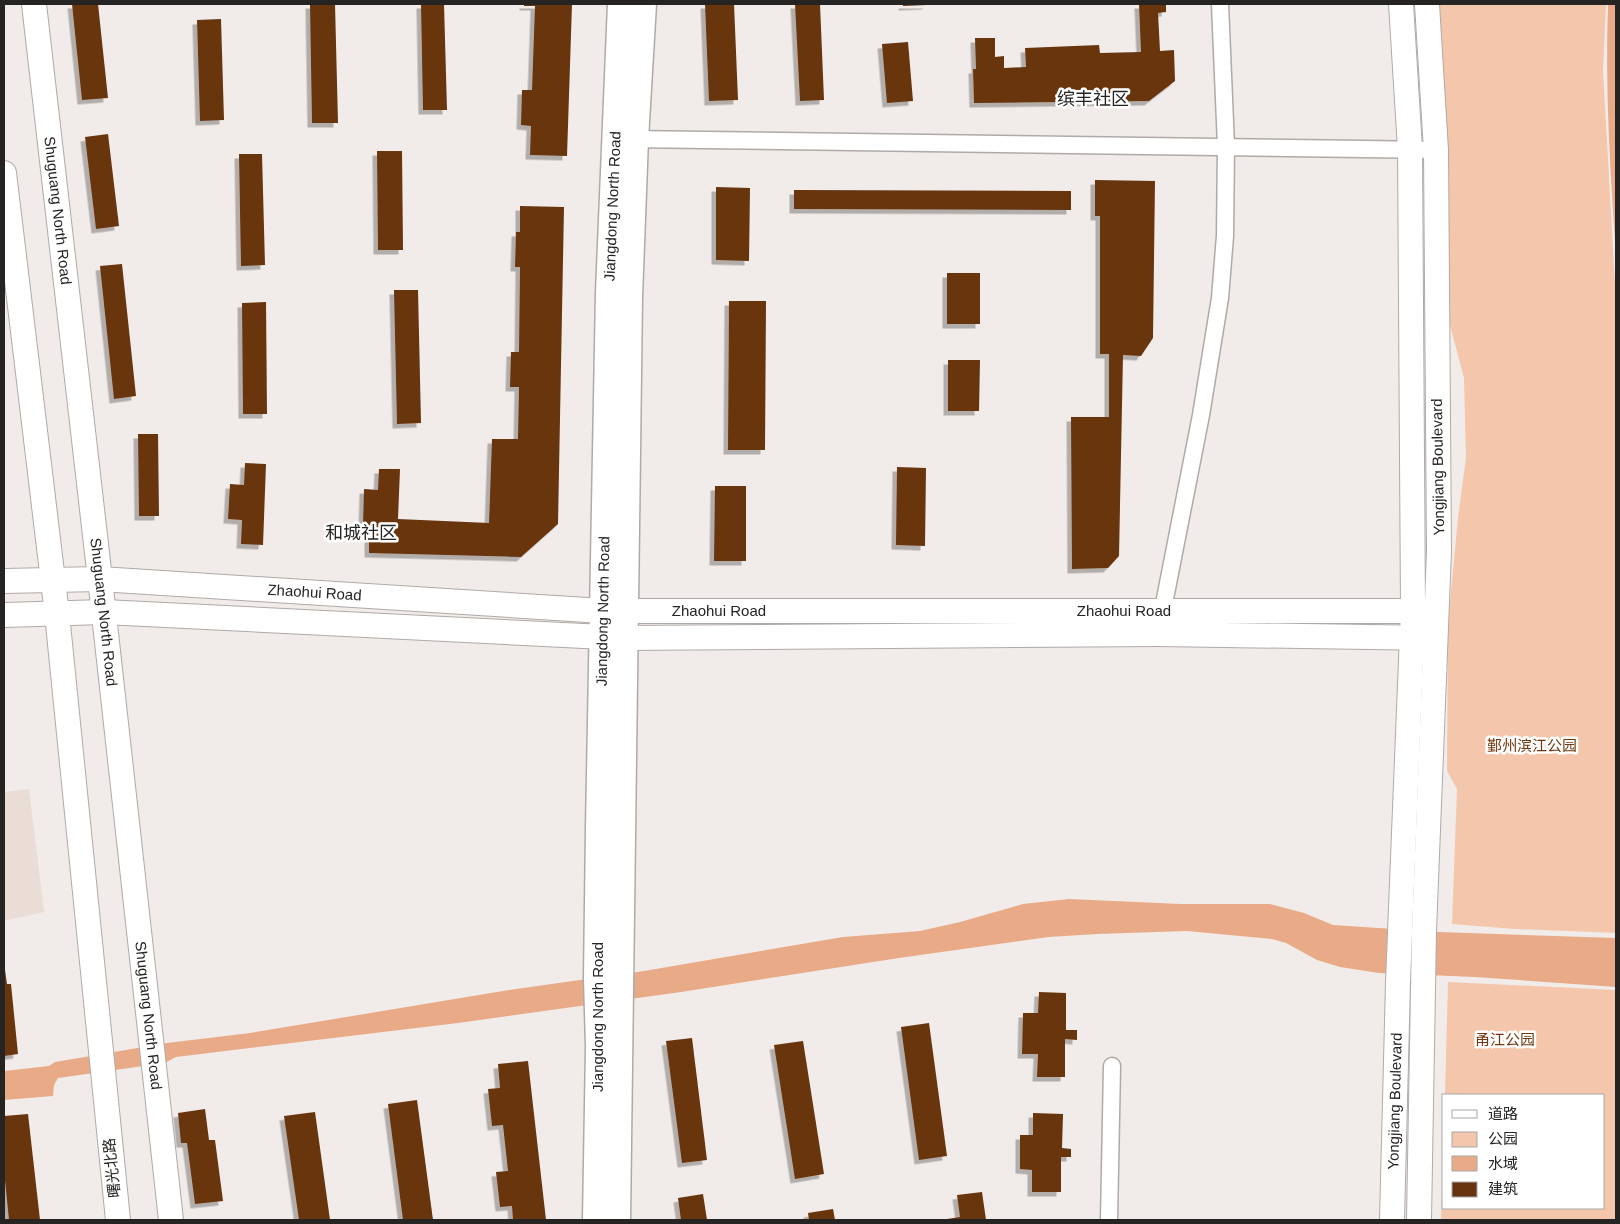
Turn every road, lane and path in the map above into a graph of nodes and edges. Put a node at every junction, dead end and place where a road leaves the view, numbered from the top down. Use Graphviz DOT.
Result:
graph roads {
  1 [pos="34,4"];
  2 [pos="621,4"];
  3 [pos="643,4"];
  4 [pos="1220,4"];
  5 [pos="1401,4"];
  6 [pos="1427,4"];
  7 [pos="625,138"];
  8 [pos="1226,146"];
  9 [pos="1410,149"];
  10 [pos="1436,150"];
  11 [pos="4,173"];
  12 [pos="100,579"];
  13 [pos="52,580"];
  14 [pos="4,581"];
  15 [pos="1413,610"];
  16 [pos="614,611"];
  17 [pos="1163,611"];
  18 [pos="1436,611"];
  19 [pos="104,612"];
  20 [pos="57,614"];
  21 [pos="4,615"];
  22 [pos="1158,634"];
  23 [pos="613,637"];
  24 [pos="1423,638"];
  25 [pos="609,1033"];
  26 [pos="1112,1066"];
  27 [pos="118,1220"];
  28 [pos="171,1220"];
  29 [pos="596,1220"];
  30 [pos="617,1220"];
  31 [pos="1109,1220"];
  32 [pos="1392,1220"];
  33 [pos="1419,1220"];
  1 -- 12 [label="main road, Shuguang North Road"];
  2 -- 7 [label="main road, Jiangdong North Road"];
  3 -- 7 [label="main road, Jiangdong North Road"];
  4 -- 8 [label="street"];
  5 -- 9 [label="main road, Yongjiang Boulevard"];
  6 -- 10 [label="main road, Yongjiang Boulevard"];
  7 -- 8 [label="street"];
  7 -- 16 [label="main road, Jiangdong North Road"];
  8 -- 9 [label="street"];
  8 -- 17 [label="street"];
  9 -- 10 [label="street"];
  9 -- 15 [label="main road, Yongjiang Boulevard"];
  10 -- 18 [label="main road, Yongjiang Boulevard"];
  11 -- 13 [label="main road"];
  12 -- 13 [label="main road, Zhaohui Road"];
  12 -- 16 [label="main road, Zhaohui Road"];
  12 -- 19 [label="main road, Shuguang North Road"];
  13 -- 14 [label="main road, Zhaohui Road"];
  13 -- 20 [label="main road"];
  15 -- 17 [label="main road, Zhaohui Road"];
  15 -- 18 [label="main road, Zhaohui Road"];
  15 -- 24 [label="main road, Yongjiang Boulevard"];
  16 -- 17 [label="main road, Zhaohui Road"];
  16 -- 23 [label="main road, Jiangdong North Road"];
  17 -- 22 [label="street"];
  18 -- 24 [label="main road, Yongjiang Boulevard"];
  19 -- 20 [label="main road, Zhaohui Road"];
  19 -- 23 [label="main road, Zhaohui Road"];
  19 -- 28 [label="main road, Shuguang North Road"];
  20 -- 21 [label="main road, Zhaohui Road"];
  20 -- 27 [label="main road, 曙光北路"];
  22 -- 23 [label="main road, Zhaohui Road"];
  22 -- 24 [label="main road, Zhaohui Road"];
  23 -- 25 [label="main road, Jiangdong North Road"];
  23 -- 25 [label="main road, Jiangdong North Road"];
  24 -- 32 [label="main road, Yongjiang Boulevard"];
  24 -- 33 [label="main road, Yongjiang Boulevard"];
  25 -- 29 [label="main road, Jiangdong North Road"];
  25 -- 30 [label="main road, Jiangdong North Road"];
  26 -- 31 [label="street"];
}
